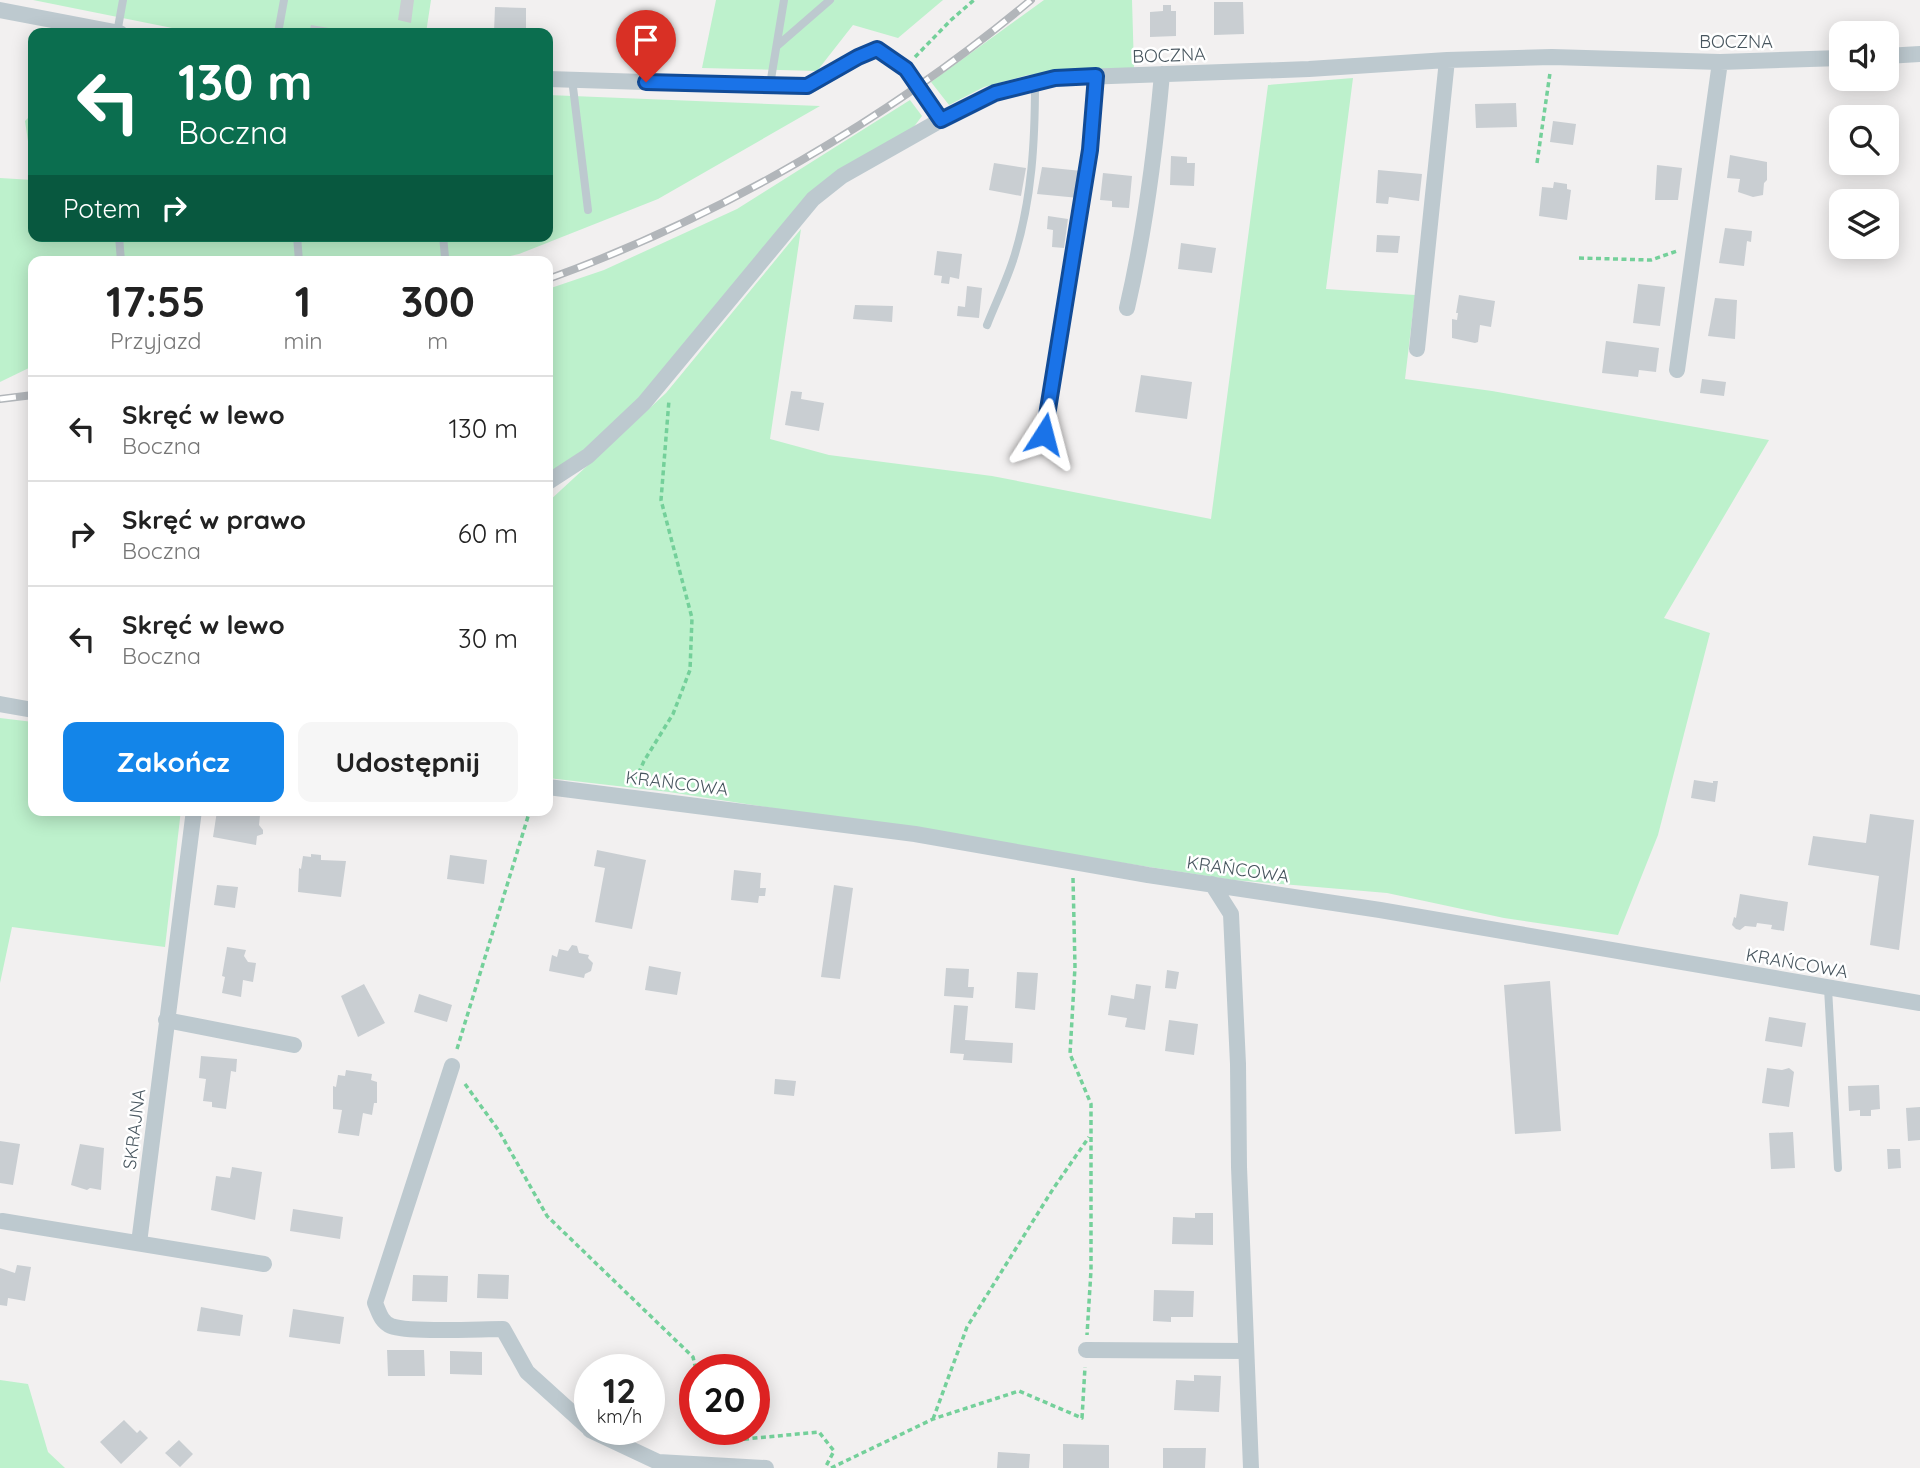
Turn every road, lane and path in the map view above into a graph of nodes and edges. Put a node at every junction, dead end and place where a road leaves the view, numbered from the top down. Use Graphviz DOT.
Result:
graph roads {
  1 [pos="122,0"];
  2 [pos="284,0"];
  3 [pos="785,0"];
  4 [pos="830,0"];
  5 [pos="974,0"];
  6 [pos="0,10"];
  7 [pos="92,28"];
  8 [pos="119,28"];
  9 [pos="279,28"];
  10 [pos="777,46"];
  11 [pos="1920,54"];
  12 [pos="1899,55"];
  13 [pos="1552,57"];
  14 [pos="1829,58"];
  15 [pos="1447,60"];
  16 [pos="1720,62"];
  17 [pos="906,69"];
  18 [pos="1161,74"];
  19 [pos="1096,76"];
  20 [pos="553,79"];
  21 [pos="572,79"];
  22 [pos="1035,83"];
  23 [pos="770,85"];
  24 [pos="941,120"];
  25 [pos="1537,163"];
  26 [pos="588,210"];
  27 [pos="1695,241"];
  28 [pos="1579,258"];
  29 [pos="1127,308"];
  30 [pos="987,325"];
  31 [pos="1417,349"];
  32 [pos="671,370"];
  33 [pos="1677,370"];
  34 [pos="1044,434"];
  35 [pos="553,479"];
  36 [pos="0,704"];
  37 [pos="28,709"];
  38 [pos="553,788"];
  39 [pos="628,796"];
  40 [pos="193,816"];
  41 [pos="528,816"];
  42 [pos="1072,862"];
  43 [pos="1212,884"];
  44 [pos="1828,988"];
  45 [pos="1920,1003"];
  46 [pos="166,1020"];
  47 [pos="294,1045"];
  48 [pos="452,1066"];
  49 [pos="1091,1135"];
  50 [pos="1838,1168"];
  51 [pos="2,1221"];
  52 [pos="139,1243"];
  53 [pos="264,1264"];
  54 [pos="1086,1350"];
  55 [pos="1246,1351"];
  56 [pos="690,1354"];
  57 [pos="574,1415"];
  58 [pos="933,1419"];
  59 [pos="770,1437"];
  60 [pos="622,1445"];
  61 [pos="766,1468"];
  62 [pos="825,1468"];
  63 [pos="831,1468"];
  64 [pos="1251,1468"];
  1 -- 8 [label="lane"];
  2 -- 9 [label="lane"];
  3 -- 10 [label="lane"];
  4 -- 10 [label="lane"];
  5 -- 17 [label="path"];
  6 -- 7 [label="street"];
  10 -- 23 [label="lane"];
  11 -- 12 [label="street"];
  13 -- 15 [label="street, BOCZNA"];
  13 -- 16 [label="street, BOCZNA"];
  13 -- 25 [label="path"];
  14 -- 16 [label="street, BOCZNA"];
  15 -- 18 [label="street, BOCZNA"];
  15 -- 31 [label="street"];
  16 -- 27 [label="street"];
  17 -- 23 [label="street"];
  17 -- 24 [label="street"];
  18 -- 19 [label="street, BOCZNA"];
  18 -- 29 [label="street"];
  19 -- 22 [label="street, BOCZNA"];
  19 -- 34 [label="lane"];
  20 -- 21 [label="street"];
  21 -- 23 [label="street"];
  21 -- 26 [label="lane"];
  22 -- 24 [label="street, BOCZNA"];
  22 -- 30 [label="lane"];
  24 -- 32 [label="street, BOCZNA"];
  27 -- 28 [label="path"];
  27 -- 33 [label="street"];
  32 -- 35 [label="street, BOCZNA"];
  32 -- 39 [label="path"];
  36 -- 37 [label="street"];
  38 -- 39 [label="street, KRAŃCOWA"];
  39 -- 42 [label="street, KRAŃCOWA"];
  40 -- 46 [label="street, SKRAJNA"];
  41 -- 48 [label="path"];
  42 -- 43 [label="street, KRAŃCOWA"];
  42 -- 49 [label="path"];
  43 -- 44 [label="street, KRAŃCOWA"];
  43 -- 55 [label="street"];
  44 -- 45 [label="street, KRAŃCOWA"];
  44 -- 50 [label="lane"];
  46 -- 47 [label="street"];
  46 -- 52 [label="street, SKRAJNA"];
  48 -- 56 [label="path"];
  48 -- 57 [label="street"];
  49 -- 54 [label="path"];
  49 -- 58 [label="path"];
  51 -- 52 [label="street"];
  52 -- 53 [label="street"];
  54 -- 55 [label="street"];
  54 -- 58 [label="path"];
  55 -- 64 [label="street"];
  58 -- 63 [label="path"];
  59 -- 62 [label="path"];
  60 -- 61 [label="street"];
}
